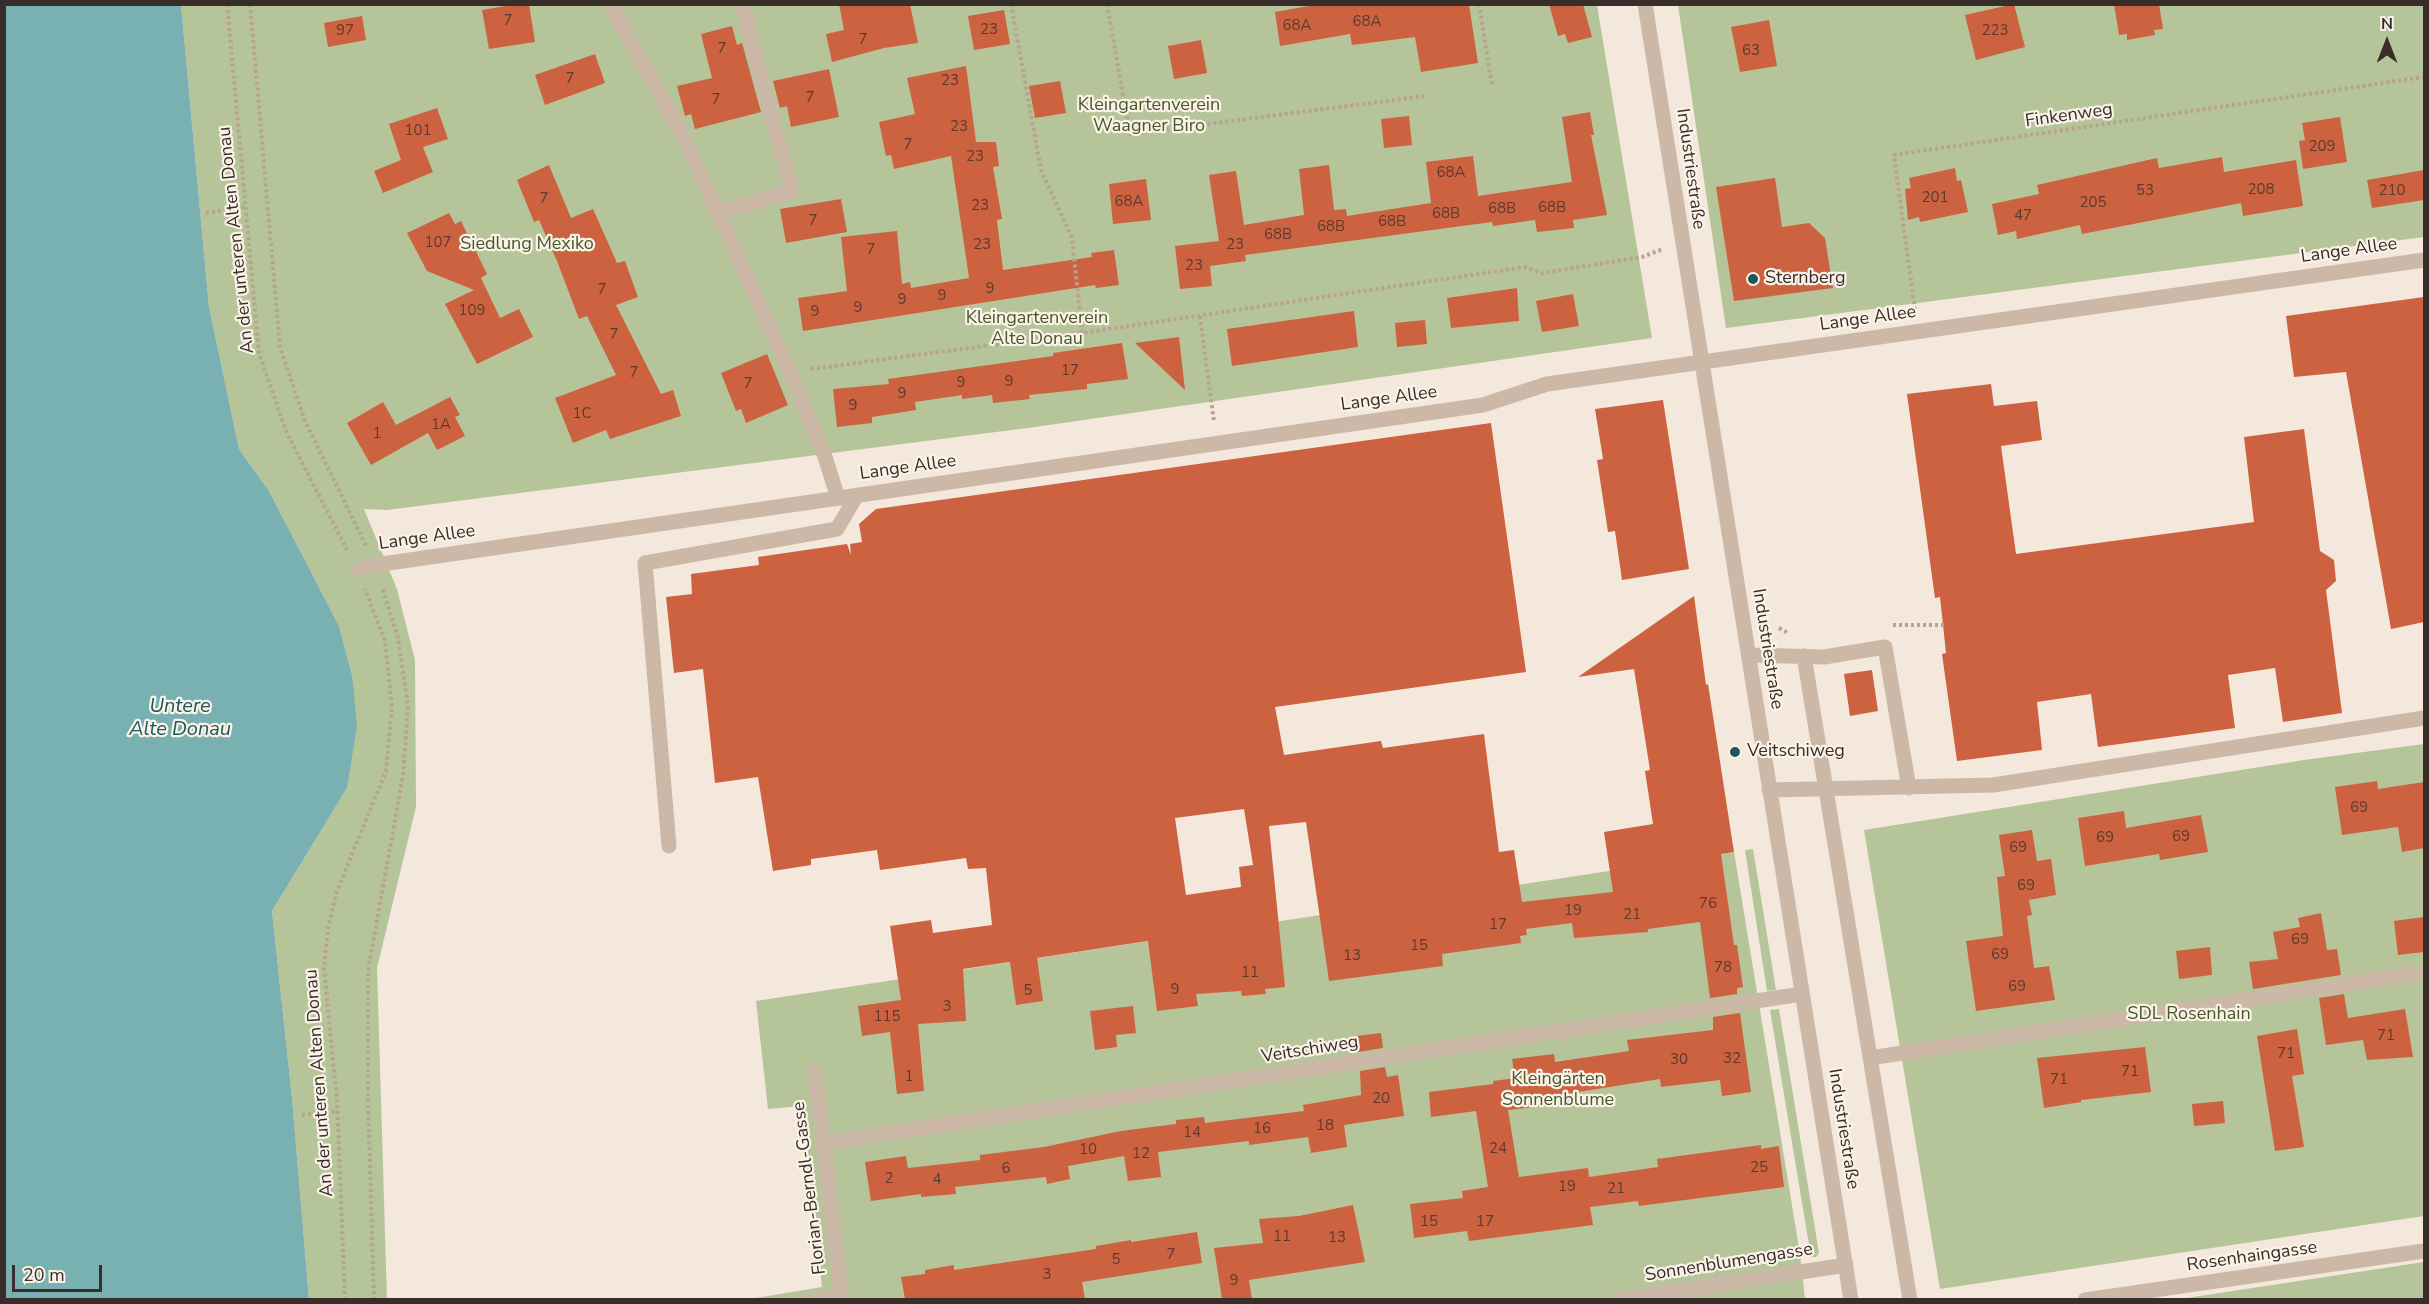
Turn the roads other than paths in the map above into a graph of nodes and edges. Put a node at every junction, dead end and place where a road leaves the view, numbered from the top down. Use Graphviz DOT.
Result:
graph roads {
  1 [pos="610,4"];
  2 [pos="742,4"];
  3 [pos="1645,4"];
  4 [pos="718,213"];
  5 [pos="2424,260"];
  6 [pos="1701,362"];
  7 [pos="857,495"];
  8 [pos="838,498"];
  9 [pos="358,570"];
  10 [pos="1749,655"];
  11 [pos="1804,656"];
  12 [pos="2424,718"];
  13 [pos="1909,788"];
  14 [pos="1769,790"];
  15 [pos="1826,790"];
  16 [pos="669,846"];
  17 [pos="2424,972"];
  18 [pos="1802,994"];
  19 [pos="1870,1058"];
  20 [pos="815,1071"];
  21 [pos="824,1143"];
  22 [pos="2424,1251"];
  23 [pos="1846,1265"];
  24 [pos="2198,1292"];
  25 [pos="842,1297"];
  26 [pos="814,1299"];
  27 [pos="1618,1299"];
  28 [pos="1851,1299"];
  29 [pos="1910,1299"];
  30 [pos="2085,1299"];
  1 -- 4 [label="street"];
  2 -- 4 [label="street"];
  3 -- 6 [label="street, Industriestraße"];
  4 -- 8 [label="street"];
  5 -- 6 [label="street, Lange Allee"];
  6 -- 7 [label="street, Lange Allee"];
  6 -- 10 [label="street, Industriestraße"];
  7 -- 8 [label="street, Lange Allee"];
  7 -- 16 [label="street"];
  8 -- 9 [label="street, Lange Allee"];
  10 -- 11 [label="street"];
  10 -- 14 [label="street, Industriestraße"];
  11 -- 13 [label="street"];
  11 -- 15 [label="street, Industriestraße"];
  12 -- 13 [label="street"];
  13 -- 15 [label="street"];
  14 -- 15 [label="street"];
  14 -- 18 [label="street, Industriestraße"];
  15 -- 19 [label="street, Industriestraße"];
  17 -- 19 [label="street"];
  18 -- 21 [label="street, Veitschiweg"];
  18 -- 23 [label="street, Industriestraße"];
  19 -- 29 [label="street, Industriestraße"];
  20 -- 21 [label="street, Florian-Berndl-Gasse"];
  21 -- 25 [label="street, Florian-Berndl-Gasse"];
  22 -- 24 [label="street, Rosenhaingasse"];
  23 -- 27 [label="street, Sonnenblumengasse"];
  23 -- 28 [label="street, Industriestraße"];
  24 -- 30 [label="street, Rosenhaingasse"];
  25 -- 26 [label="street"];
}
